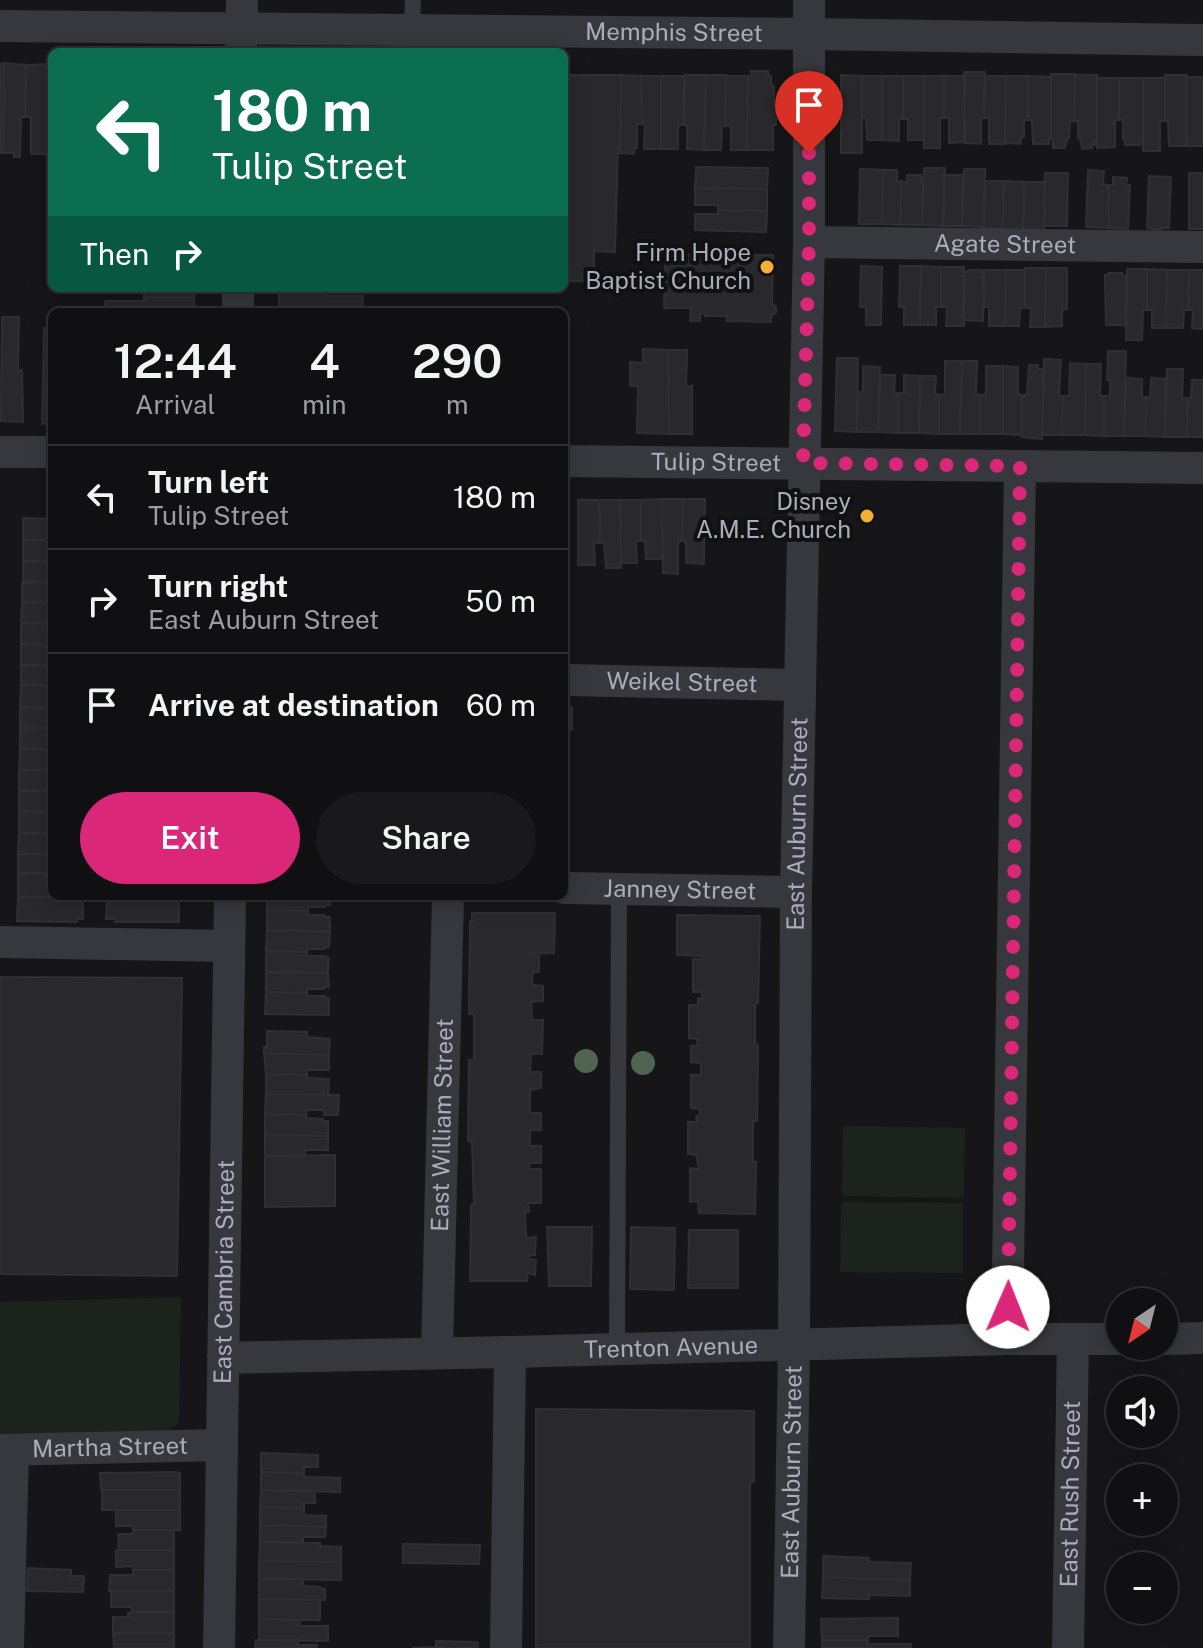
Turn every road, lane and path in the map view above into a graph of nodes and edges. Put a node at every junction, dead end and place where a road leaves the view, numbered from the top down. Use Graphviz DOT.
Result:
graph roads {
  1 [pos="809,0"];
  2 [pos="413,15"];
  3 [pos="0,26"];
  4 [pos="242,27"];
  5 [pos="809,34"];
  6 [pos="1203,40"];
  7 [pos="809,242"];
  8 [pos="1203,247"];
  9 [pos="0,452"];
  10 [pos="48,452"];
  11 [pos="568,461"];
  12 [pos="803,463"];
  13 [pos="1020,466"];
  14 [pos="1203,468"];
  15 [pos="568,680"];
  16 [pos="799,685"];
  17 [pos="568,888"];
  18 [pos="619,888"];
  19 [pos="796,892"];
  20 [pos="230,900"];
  21 [pos="448,900"];
  22 [pos="0,942"];
  23 [pos="229,946"];
  24 [pos="1203,1338"];
  25 [pos="1007,1339"];
  26 [pos="1106,1339"];
  27 [pos="1178,1339"];
  28 [pos="1073,1340"];
  29 [pos="794,1343"];
  30 [pos="617,1349"];
  31 [pos="510,1352"];
  32 [pos="437,1353"];
  33 [pos="223,1358"];
  34 [pos="222,1445"];
  35 [pos="6,1450"];
  36 [pos="8,1648"];
  37 [pos="219,1648"];
  38 [pos="506,1648"];
  39 [pos="789,1648"];
  40 [pos="1068,1648"];
  1 -- 5 [label="street, East Auburn Street"];
  2 -- 4 [label="street, Memphis Street"];
  2 -- 5 [label="street, Memphis Street"];
  3 -- 4 [label="street, Memphis Street"];
  5 -- 6 [label="street, Memphis Street"];
  5 -- 7 [label="street, East Auburn Street"];
  7 -- 8 [label="street, Agate Street"];
  7 -- 12 [label="street, East Auburn Street"];
  9 -- 10 [label="street"];
  11 -- 12 [label="street, Tulip Street"];
  12 -- 13 [label="street, Tulip Street"];
  12 -- 16 [label="street, East Auburn Street"];
  13 -- 14 [label="street, Tulip Street"];
  13 -- 25 [label="street"];
  15 -- 16 [label="street, Weikel Street"];
  16 -- 19 [label="street, East Auburn Street"];
  17 -- 18 [label="street, Janney Street"];
  18 -- 19 [label="street, Janney Street"];
  18 -- 30 [label="lane"];
  19 -- 29 [label="street, East Auburn Street"];
  20 -- 23 [label="street, East Cambria Street"];
  21 -- 32 [label="street, East William Street"];
  22 -- 23 [label="street"];
  23 -- 33 [label="street, East Cambria Street"];
  24 -- 27 [label="street"];
  25 -- 28 [label="street, Trenton Avenue"];
  25 -- 29 [label="street, Trenton Avenue"];
  26 -- 28 [label="street, Trenton Avenue"];
  28 -- 40 [label="street, East Rush Street"];
  29 -- 30 [label="street, Trenton Avenue"];
  29 -- 39 [label="street, East Auburn Street"];
  30 -- 31 [label="street, Trenton Avenue"];
  31 -- 32 [label="street, Trenton Avenue"];
  31 -- 38 [label="street"];
  32 -- 33 [label="street, Trenton Avenue"];
  33 -- 34 [label="street, East Cambria Street"];
  34 -- 35 [label="street, Martha Street"];
  34 -- 37 [label="street, East Cambria Street"];
  35 -- 36 [label="street"];
}
